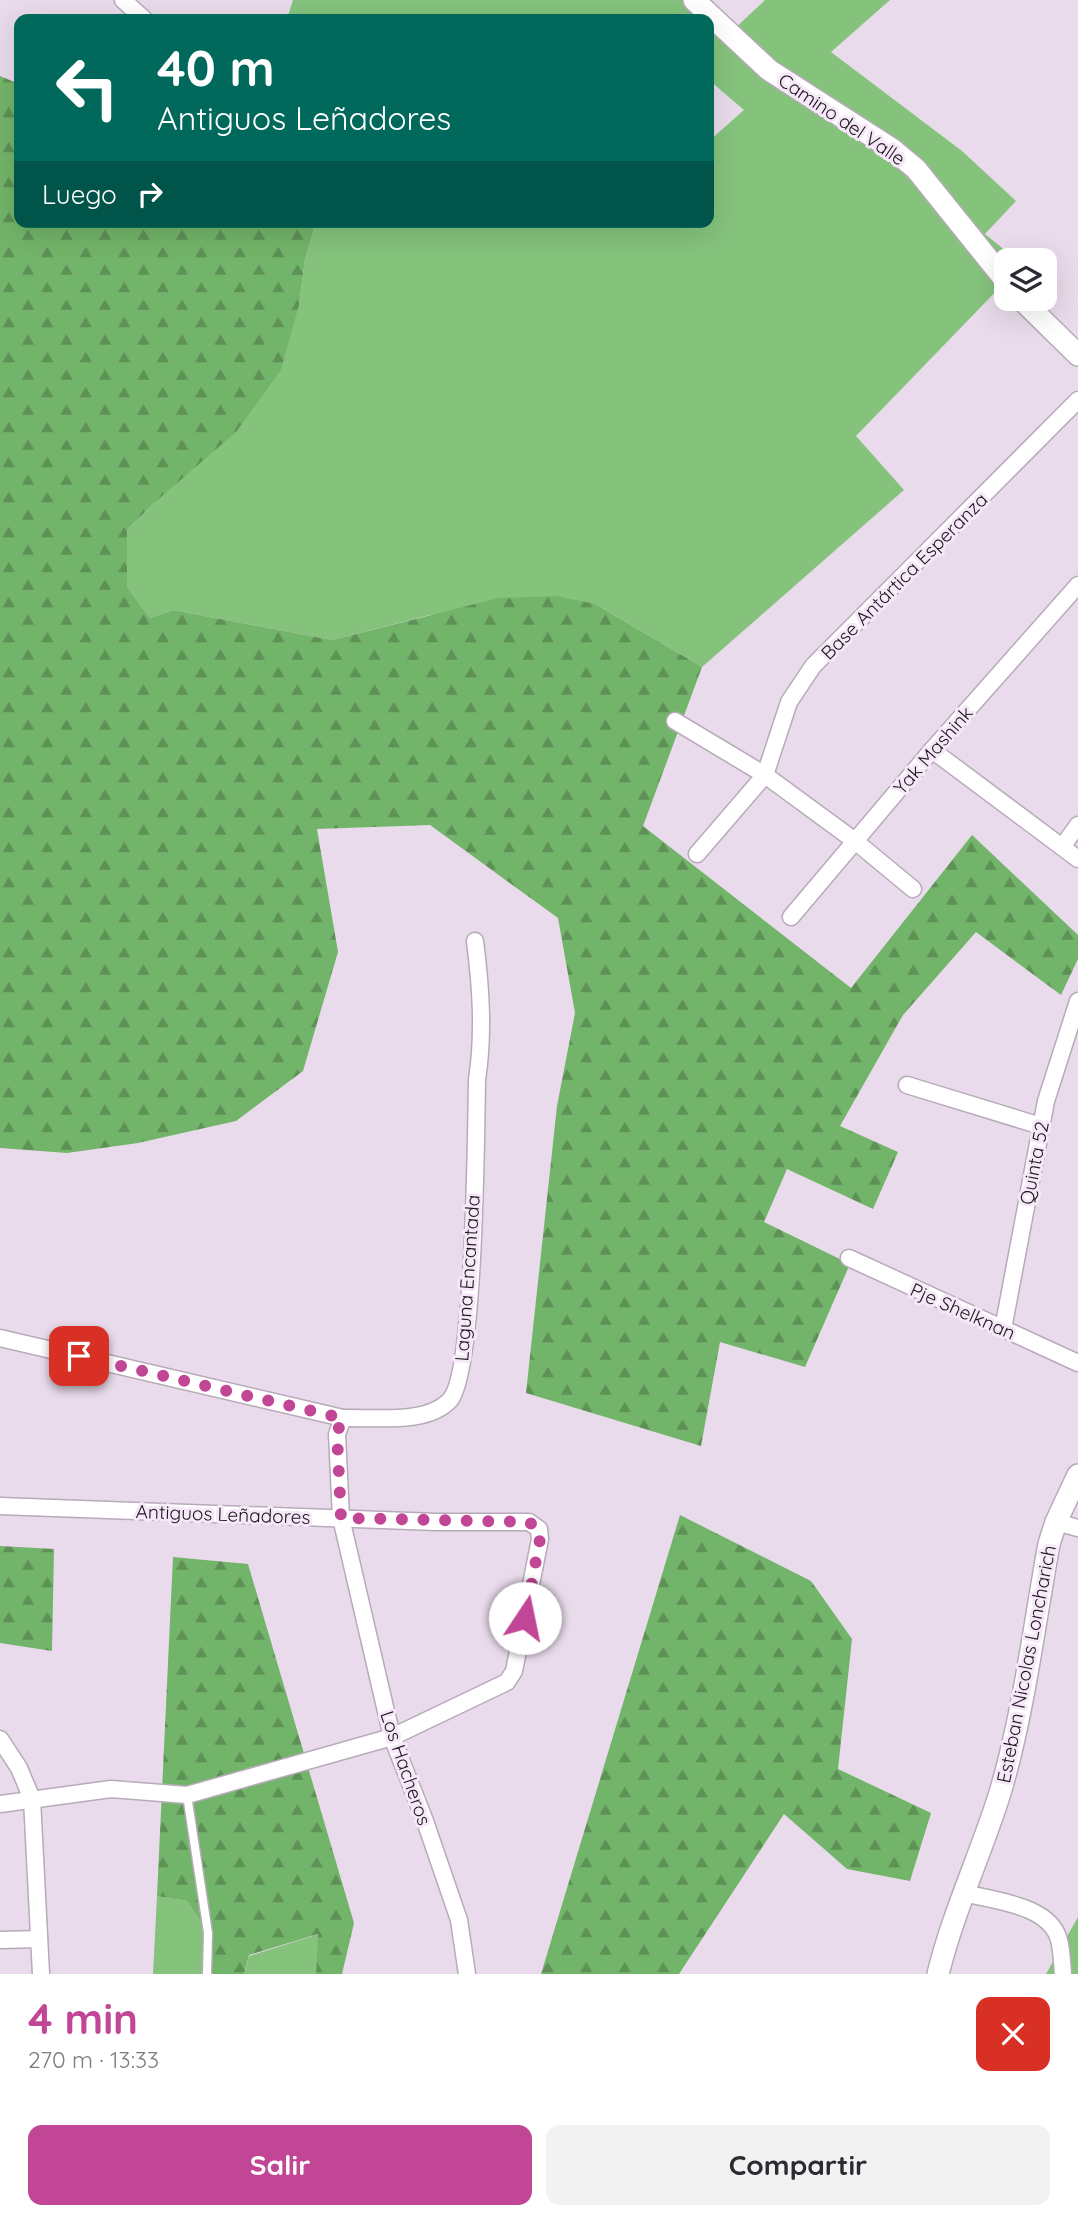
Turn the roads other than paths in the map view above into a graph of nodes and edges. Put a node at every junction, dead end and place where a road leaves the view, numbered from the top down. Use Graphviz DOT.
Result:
graph roads {
  1 [pos="123,0"];
  2 [pos="694,0"];
  3 [pos="138,14"];
  4 [pos="709,14"];
  5 [pos="714,19"];
  6 [pos="994,266"];
  7 [pos="1033,311"];
  8 [pos="1078,355"];
  9 [pos="1078,400"];
  10 [pos="1078,585"];
  11 [pos="675,721"];
  12 [pos="932,750"];
  13 [pos="765,775"];
  14 [pos="1078,825"];
  15 [pos="855,841"];
  16 [pos="1062,847"];
  17 [pos="697,854"];
  18 [pos="1078,859"];
  19 [pos="913,889"];
  20 [pos="790,917"];
  21 [pos="475,941"];
  22 [pos="1078,1001"];
  23 [pos="906,1085"];
  24 [pos="1041,1126"];
  25 [pos="849,1258"];
  26 [pos="1003,1329"];
  27 [pos="0,1338"];
  28 [pos="1078,1363"];
  29 [pos="342,1418"];
  30 [pos="1078,1475"];
  31 [pos="0,1506"];
  32 [pos="341,1518"];
  33 [pos="1056,1522"];
  34 [pos="1078,1528"];
  35 [pos="391,1737"];
  36 [pos="0,1739"];
  37 [pos="187,1795"];
  38 [pos="32,1799"];
  39 [pos="0,1804"];
  40 [pos="964,1894"];
  41 [pos="39,1938"];
  42 [pos="0,1940"];
  43 [pos="41,1974"];
  44 [pos="207,1974"];
  45 [pos="467,1974"];
  46 [pos="938,1974"];
  47 [pos="1063,1974"];
  1 -- 3 [label="street"];
  2 -- 4 [label="street, Camino del Valle"];
  5 -- 6 [label="street, Camino del Valle"];
  7 -- 8 [label="street"];
  9 -- 13 [label="street, Base Antártica Esperanza"];
  10 -- 12 [label="street, Yak Mashink"];
  11 -- 13 [label="street"];
  12 -- 15 [label="street, Yak Mashink"];
  12 -- 16 [label="street"];
  13 -- 15 [label="street"];
  13 -- 17 [label="street"];
  14 -- 16 [label="street"];
  15 -- 19 [label="street"];
  15 -- 20 [label="street, Yak Mashink"];
  16 -- 18 [label="street"];
  21 -- 29 [label="street, Laguna Encantada"];
  22 -- 24 [label="street, Quinta 52"];
  23 -- 24 [label="street"];
  24 -- 26 [label="street, Quinta 52"];
  25 -- 26 [label="street, Pje Shelknan"];
  26 -- 28 [label="street, Pje Shelknan"];
  27 -- 29 [label="street, Laguna Encantada"];
  29 -- 32 [label="street"];
  30 -- 33 [label="street, Esteban Nicolas Loncharich"];
  31 -- 32 [label="street, Antiguos Leñadores"];
  32 -- 35 [label="street, Los Hacheros"];
  32 -- 35 [label="street, Antiguos Leñadores"];
  33 -- 34 [label="street"];
  33 -- 40 [label="street, Esteban Nicolas Loncharich"];
  35 -- 37 [label="street"];
  35 -- 45 [label="street, Los Hacheros"];
  36 -- 38 [label="street"];
  37 -- 38 [label="street"];
  37 -- 44 [label="lane"];
  38 -- 39 [label="street"];
  38 -- 41 [label="street"];
  40 -- 46 [label="street, Esteban Nicolas Loncharich"];
  40 -- 47 [label="street"];
  41 -- 42 [label="street"];
  41 -- 43 [label="street"];
}
